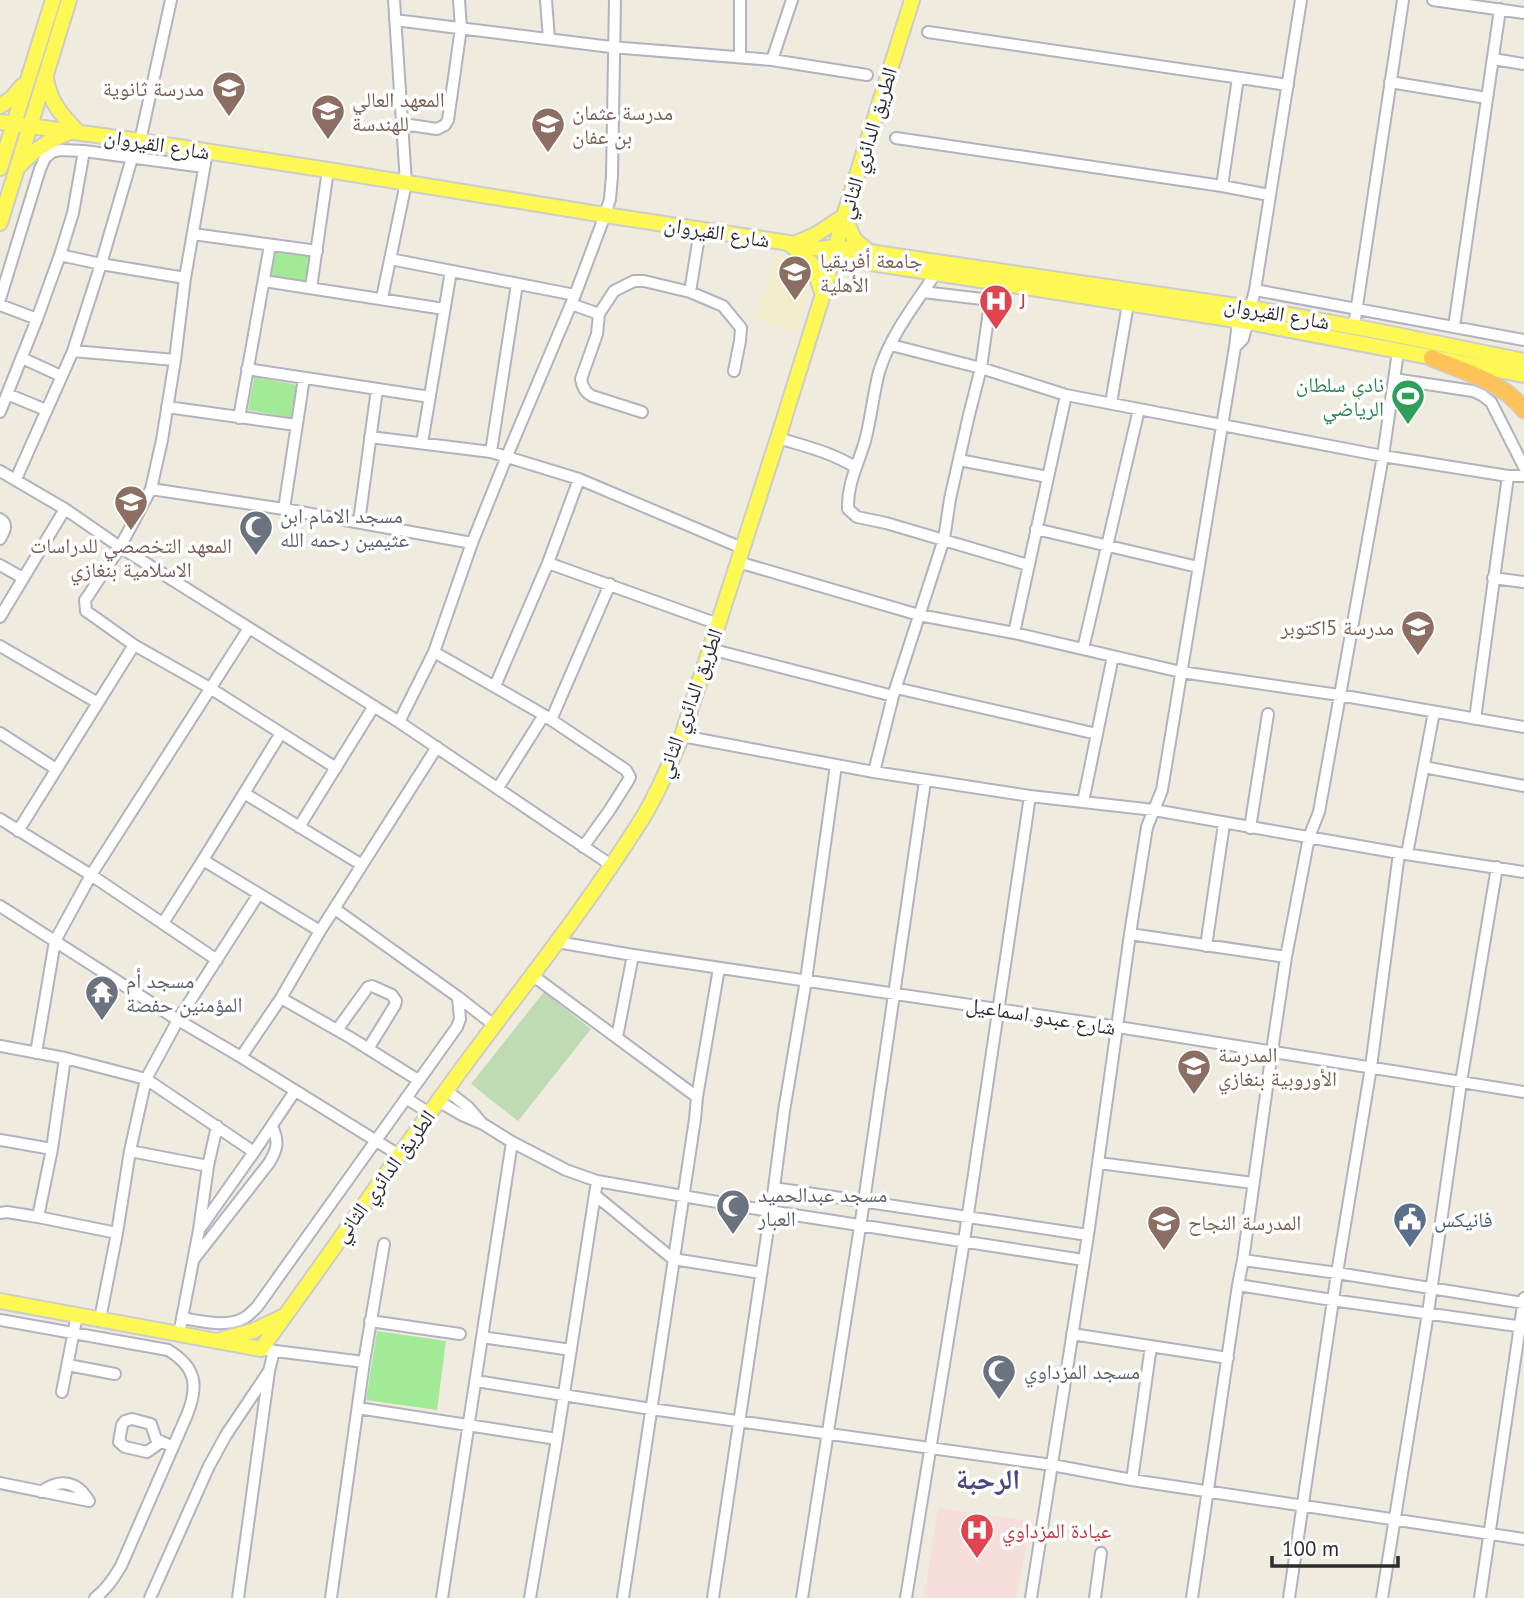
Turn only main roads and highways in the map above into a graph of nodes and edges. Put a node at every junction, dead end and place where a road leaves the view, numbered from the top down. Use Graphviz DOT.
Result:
graph roads {
  1 [pos="53,0"];
  2 [pos="69,0"];
  3 [pos="912,0"];
  4 [pos="46,75"];
  5 [pos="28,79"];
  6 [pos="0,107"];
  7 [pos="7,123"];
  8 [pos="30,126"];
  9 [pos="75,131"];
  10 [pos="0,168"];
  11 [pos="16,170"];
  12 [pos="844,216"];
  13 [pos="0,223"];
  14 [pos="791,243"];
  15 [pos="830,251"];
  16 [pos="863,256"];
  17 [pos="827,278"];
  18 [pos="823,294"];
  19 [pos="1244,314"];
  20 [pos="1432,358"];
  21 [pos="1524,361"];
  22 [pos="1524,375"];
  23 [pos="1524,410"];
  24 [pos="0,1301"];
  25 [pos="286,1314"];
  26 [pos="214,1340"];
  1 -- 5 [label="main road"];
  2 -- 4 [label="main road"];
  3 -- 12 [label="main road, الطريق الدائري الثاني"];
  4 -- 8 [label="main road"];
  4 -- 9 [label="main road"];
  5 -- 6 [label="main road"];
  5 -- 7 [label="main road"];
  7 -- 8 [label="main road, شارع القيروان"];
  7 -- 10 [label="main road"];
  8 -- 9 [label="main road, شارع القيروان"];
  8 -- 11 [label="main road"];
  9 -- 11 [label="main road"];
  9 -- 14 [label="main road, شارع القيروان"];
  11 -- 13 [label="main road"];
  12 -- 14 [label="main road"];
  12 -- 15 [label="main road, الطريق الدائري الثاني"];
  12 -- 16 [label="main road"];
  14 -- 15 [label="main road, شارع القيروان"];
  14 -- 18 [label="main road"];
  15 -- 16 [label="main road, شارع القيروان"];
  15 -- 17 [label="main road, الطريق الدائري الثاني"];
  16 -- 17 [label="main road"];
  16 -- 19 [label="main road, شارع القيروان"];
  16 -- 19 [label="main road"];
  17 -- 18 [label="main road, الطريق الدائري الثاني"];
  18 -- 25 [label="main road, الطريق الدائري الثاني"];
  19 -- 20 [label="main road"];
  19 -- 21 [label="main road, شارع القيروان"];
  20 -- 22 [label="main road"];
  20 -- 23 [label="highway"];
  24 -- 26 [label="main road"];
  25 -- 26 [label="main road"];
  25 -- 26 [label="main road, الطريق الدائري الثاني"];
}
